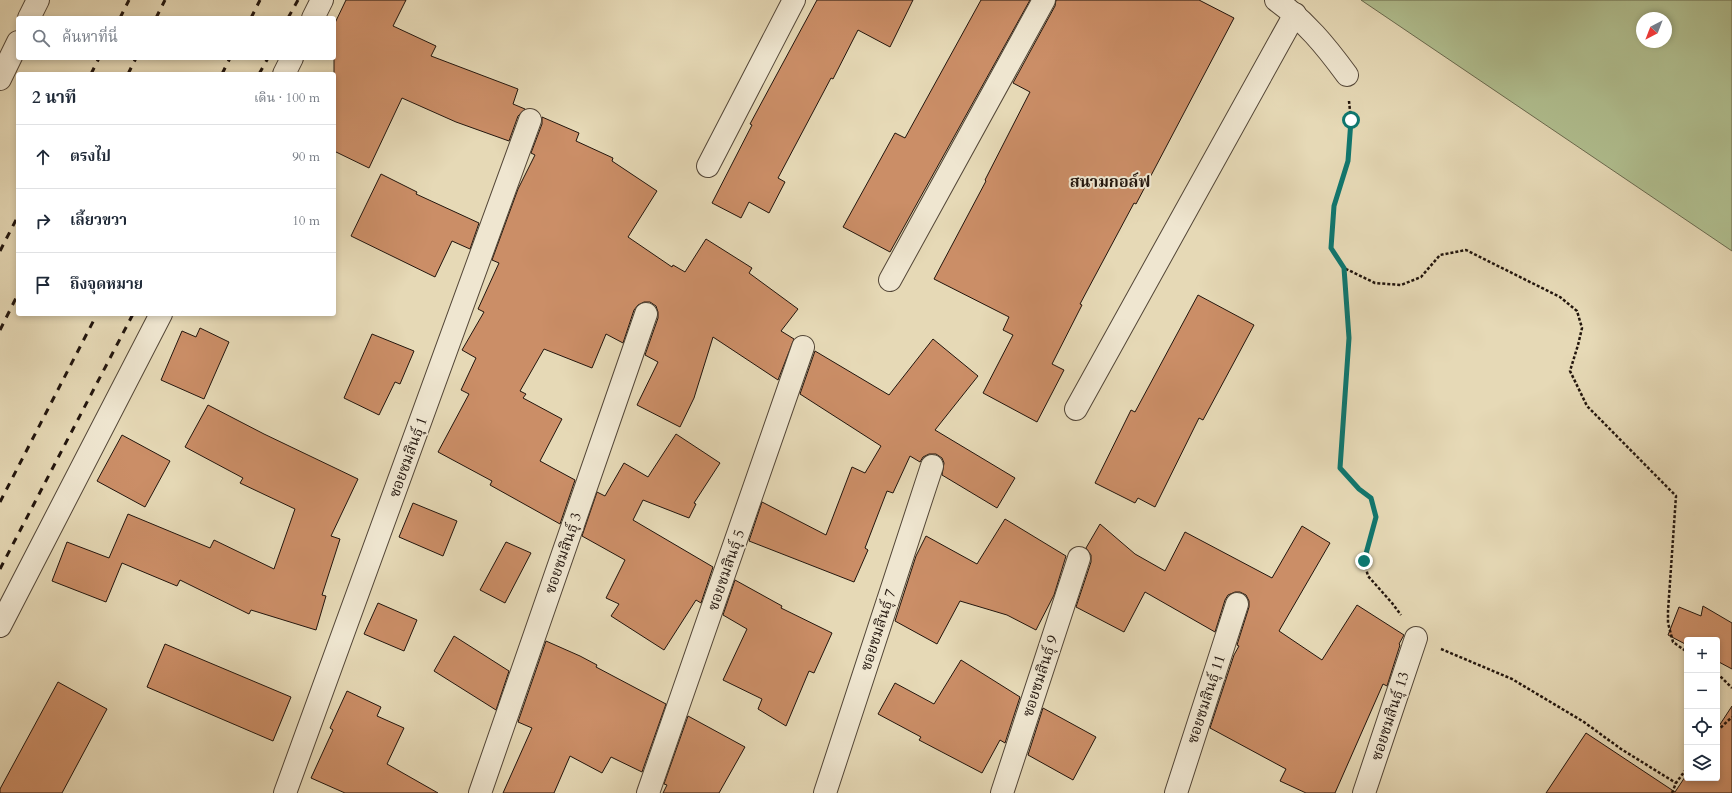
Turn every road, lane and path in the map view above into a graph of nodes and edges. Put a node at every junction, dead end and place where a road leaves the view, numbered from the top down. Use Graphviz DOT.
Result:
graph roads {
  1 [pos="38,0"];
  2 [pos="322,0"];
  3 [pos="794,0"];
  4 [pos="1044,0"];
  5 [pos="1276,0"];
  6 [pos="1295,14"];
  7 [pos="30,16"];
  8 [pos="314,16"];
  9 [pos="10,47"];
  10 [pos="291,60"];
  11 [pos="285,72"];
  12 [pos="1347,75"];
  13 [pos="0,79"];
  14 [pos="530,120"];
  15 [pos="708,166"];
  16 [pos="1344,268"];
  17 [pos="890,280"];
  18 [pos="646,314"];
  19 [pos="159,316"];
  20 [pos="803,347"];
  21 [pos="1076,409"];
  22 [pos="932,466"];
  23 [pos="1079,558"];
  24 [pos="1237,604"];
  25 [pos="0,626"];
  26 [pos="1416,638"];
  27 [pos="1684,650"];
  28 [pos="1720,676"];
  29 [pos="1732,688"];
  30 [pos="1732,717"];
  31 [pos="1720,728"];
  32 [pos="1684,772"];
  33 [pos="1676,783"];
  34 [pos="285,793"];
  35 [pos="480,793"];
  36 [pos="648,793"];
  37 [pos="825,793"];
  38 [pos="1002,793"];
  39 [pos="1176,793"];
  40 [pos="1364,793"];
  41 [pos="1672,793"];
  1 -- 7 [label="street"];
  2 -- 8 [label="street"];
  3 -- 15 [label="street"];
  4 -- 17 [label="street"];
  5 -- 6 [label="street"];
  6 -- 12 [label="street"];
  6 -- 21 [label="street"];
  9 -- 13 [label="street"];
  10 -- 11 [label="street"];
  12 -- 16 [label="path"];
  14 -- 34 [label="street, ซอยชมสินธุ์ 1"];
  16 -- 26 [label="path"];
  16 -- 27 [label="path"];
  18 -- 35 [label="street, ซอยชมสินธุ์ 3"];
  19 -- 25 [label="street"];
  20 -- 36 [label="street, ซอยชมสินธุ์ 5"];
  22 -- 37 [label="street, ซอยชมสินธุ์ 7"];
  23 -- 38 [label="street, ซอยชมสินธุ์ 9"];
  24 -- 39 [label="street, ซอยชมสินธุ์ 11"];
  26 -- 33 [label="path"];
  26 -- 40 [label="street, ซอยชมสินธุ์ 13"];
  28 -- 29 [label="path"];
  30 -- 31 [label="path"];
  32 -- 33 [label="path"];
  33 -- 41 [label="path"];
}
